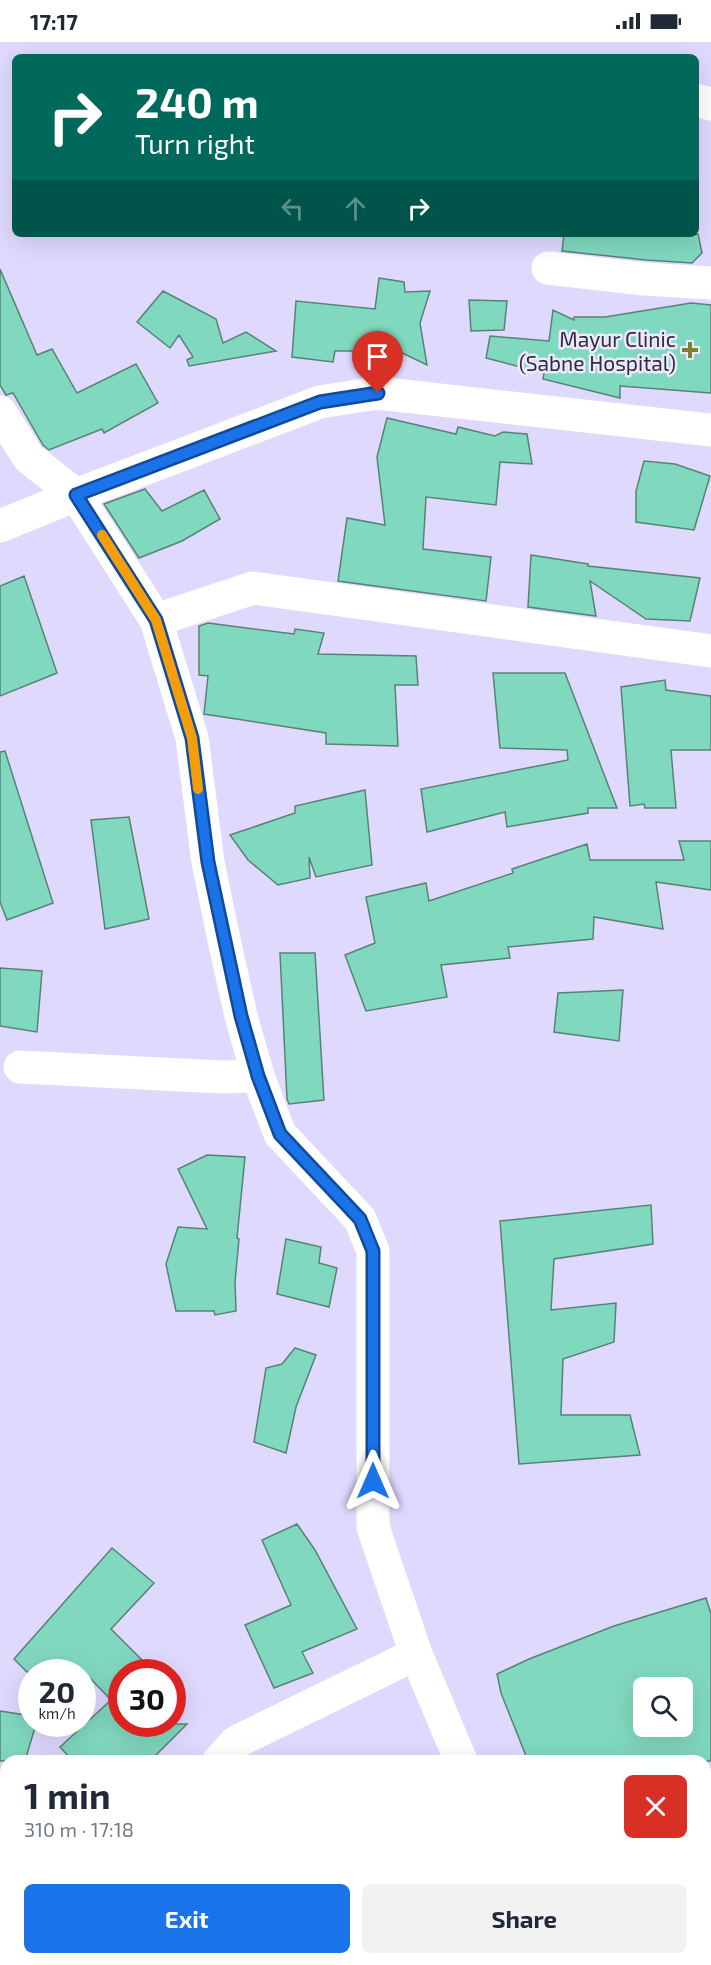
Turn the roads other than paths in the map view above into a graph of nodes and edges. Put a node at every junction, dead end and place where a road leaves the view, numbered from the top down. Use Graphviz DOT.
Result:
graph roads {
  1 [pos="548,268"];
  2 [pos="711,283"];
  3 [pos="0,412"];
  4 [pos="711,430"];
  5 [pos="76,495"];
  6 [pos="0,526"];
  7 [pos="156,620"];
  8 [pos="711,651"];
  9 [pos="21,1066"];
  10 [pos="258,1076"];
  11 [pos="416,1654"];
  12 [pos="224,1755"];
  13 [pos="458,1755"];
  1 -- 2 [label="street"];
  3 -- 5 [label="street"];
  4 -- 5 [label="street"];
  5 -- 6 [label="street"];
  5 -- 7 [label="street"];
  7 -- 8 [label="street"];
  7 -- 10 [label="street"];
  9 -- 10 [label="street"];
  10 -- 11 [label="street"];
  11 -- 12 [label="street"];
  11 -- 13 [label="street"];
}
